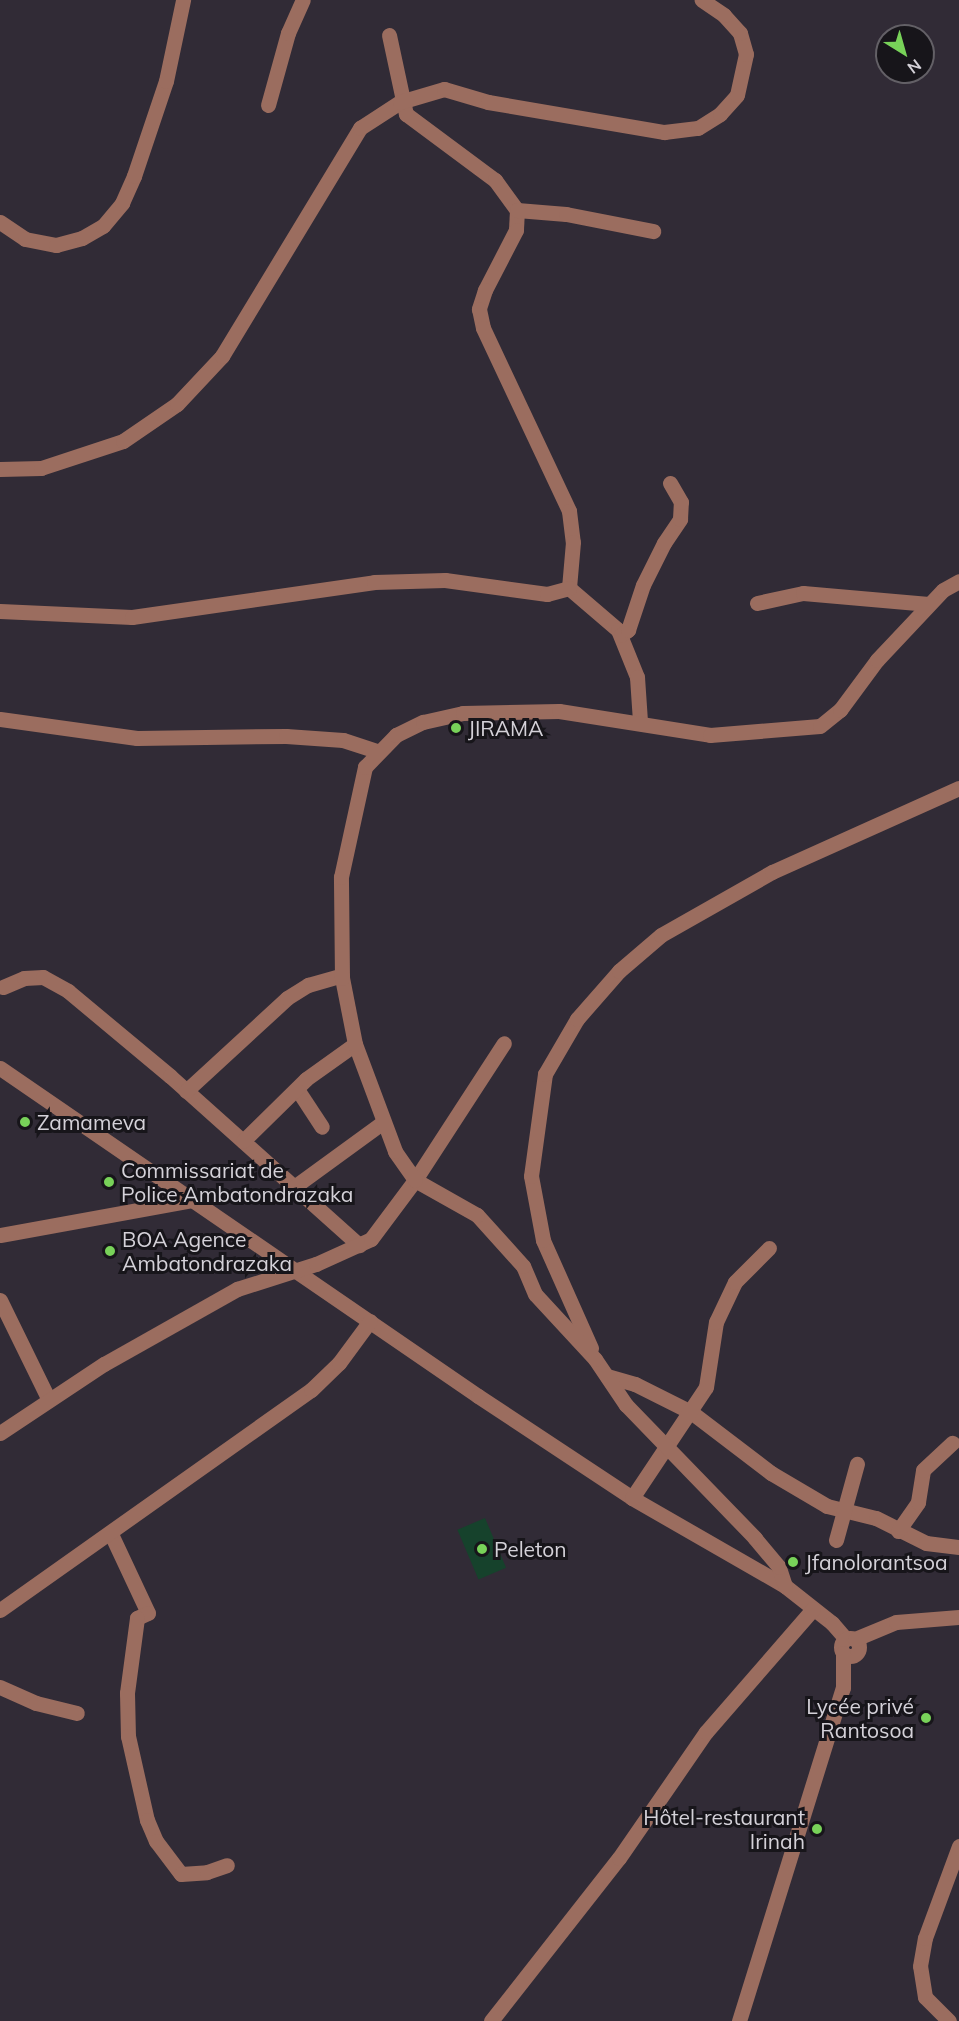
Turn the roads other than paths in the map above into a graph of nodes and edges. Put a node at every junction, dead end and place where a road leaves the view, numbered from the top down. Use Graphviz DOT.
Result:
graph roads {
  1 [pos="183,0"];
  2 [pos="303,0"];
  3 [pos="702,0"];
  4 [pos="389,36"];
  5 [pos="400,102"];
  6 [pos="268,105"];
  7 [pos="518,210"];
  8 [pos="0,222"];
  9 [pos="653,231"];
  10 [pos="0,469"];
  11 [pos="670,483"];
  12 [pos="959,581"];
  13 [pos="568,588"];
  14 [pos="757,603"];
  15 [pos="929,604"];
  16 [pos="0,611"];
  17 [pos="621,635"];
  18 [pos="0,719"];
  19 [pos="640,721"];
  20 [pos="376,751"];
  21 [pos="959,788"];
  22 [pos="342,975"];
  23 [pos="1,985"];
  24 [pos="504,1042"];
  25 [pos="355,1044"];
  26 [pos="0,1068"];
  27 [pos="297,1089"];
  28 [pos="186,1090"];
  29 [pos="382,1122"];
  30 [pos="322,1127"];
  31 [pos="243,1141"];
  32 [pos="415,1180"];
  33 [pos="294,1187"];
  34 [pos="192,1200"];
  35 [pos="0,1235"];
  36 [pos="359,1245"];
  37 [pos="769,1248"];
  38 [pos="296,1269"];
  39 [pos="0,1300"];
  40 [pos="370,1321"];
  41 [pos="595,1359"];
  42 [pos="607,1376"];
  43 [pos="49,1400"];
  44 [pos="691,1412"];
  45 [pos="0,1433"];
  46 [pos="952,1443"];
  47 [pos="669,1448"];
  48 [pos="857,1464"];
  49 [pos="633,1498"];
  50 [pos="846,1510"];
  51 [pos="898,1531"];
  52 [pos="111,1534"];
  53 [pos="836,1540"];
  54 [pos="959,1547"];
  55 [pos="785,1586"];
  56 [pos="813,1609"];
  57 [pos="0,1610"];
  58 [pos="959,1617"];
  59 [pos="850,1648"];
  60 [pos="0,1687"];
  61 [pos="77,1713"];
  62 [pos="959,1846"];
  63 [pos="227,1865"];
  64 [pos="491,2021"];
  65 [pos="740,2021"];
  66 [pos="949,2021"];
  1 -- 8 [label="street"];
  2 -- 6 [label="street"];
  3 -- 5 [label="street"];
  4 -- 5 [label="street"];
  5 -- 7 [label="street"];
  5 -- 10 [label="street"];
  7 -- 9 [label="street"];
  7 -- 13 [label="street"];
  11 -- 17 [label="street"];
  12 -- 15 [label="street"];
  13 -- 16 [label="street"];
  13 -- 17 [label="street"];
  14 -- 15 [label="street"];
  15 -- 19 [label="street"];
  17 -- 19 [label="street"];
  18 -- 20 [label="street"];
  19 -- 20 [label="street"];
  20 -- 22 [label="street"];
  21 -- 41 [label="street"];
  22 -- 25 [label="street"];
  22 -- 28 [label="street"];
  23 -- 28 [label="street"];
  24 -- 32 [label="street"];
  25 -- 27 [label="street"];
  25 -- 29 [label="street"];
  26 -- 34 [label="street"];
  27 -- 30 [label="street"];
  27 -- 31 [label="street"];
  28 -- 31 [label="street"];
  29 -- 32 [label="street"];
  29 -- 33 [label="street"];
  31 -- 33 [label="street"];
  32 -- 36 [label="street"];
  32 -- 41 [label="street"];
  33 -- 36 [label="street"];
  34 -- 35 [label="street"];
  34 -- 38 [label="street"];
  36 -- 38 [label="street"];
  37 -- 44 [label="street"];
  38 -- 40 [label="street"];
  38 -- 43 [label="street"];
  39 -- 43 [label="street"];
  40 -- 49 [label="street"];
  40 -- 52 [label="street"];
  41 -- 42 [label="street"];
  42 -- 44 [label="street"];
  42 -- 47 [label="street"];
  43 -- 45 [label="street"];
  44 -- 47 [label="street"];
  44 -- 50 [label="street"];
  46 -- 51 [label="street"];
  47 -- 49 [label="street"];
  47 -- 55 [label="street"];
  48 -- 50 [label="street"];
  49 -- 55 [label="street"];
  50 -- 51 [label="street"];
  50 -- 53 [label="street"];
  51 -- 54 [label="street"];
  52 -- 57 [label="street"];
  52 -- 63 [label="street"];
  55 -- 56 [label="street"];
  56 -- 59 [label="street"];
  56 -- 64 [label="street"];
  58 -- 59 [label="street"];
  59 -- 65 [label="street"];
  60 -- 61 [label="street"];
  62 -- 66 [label="street"];
}
